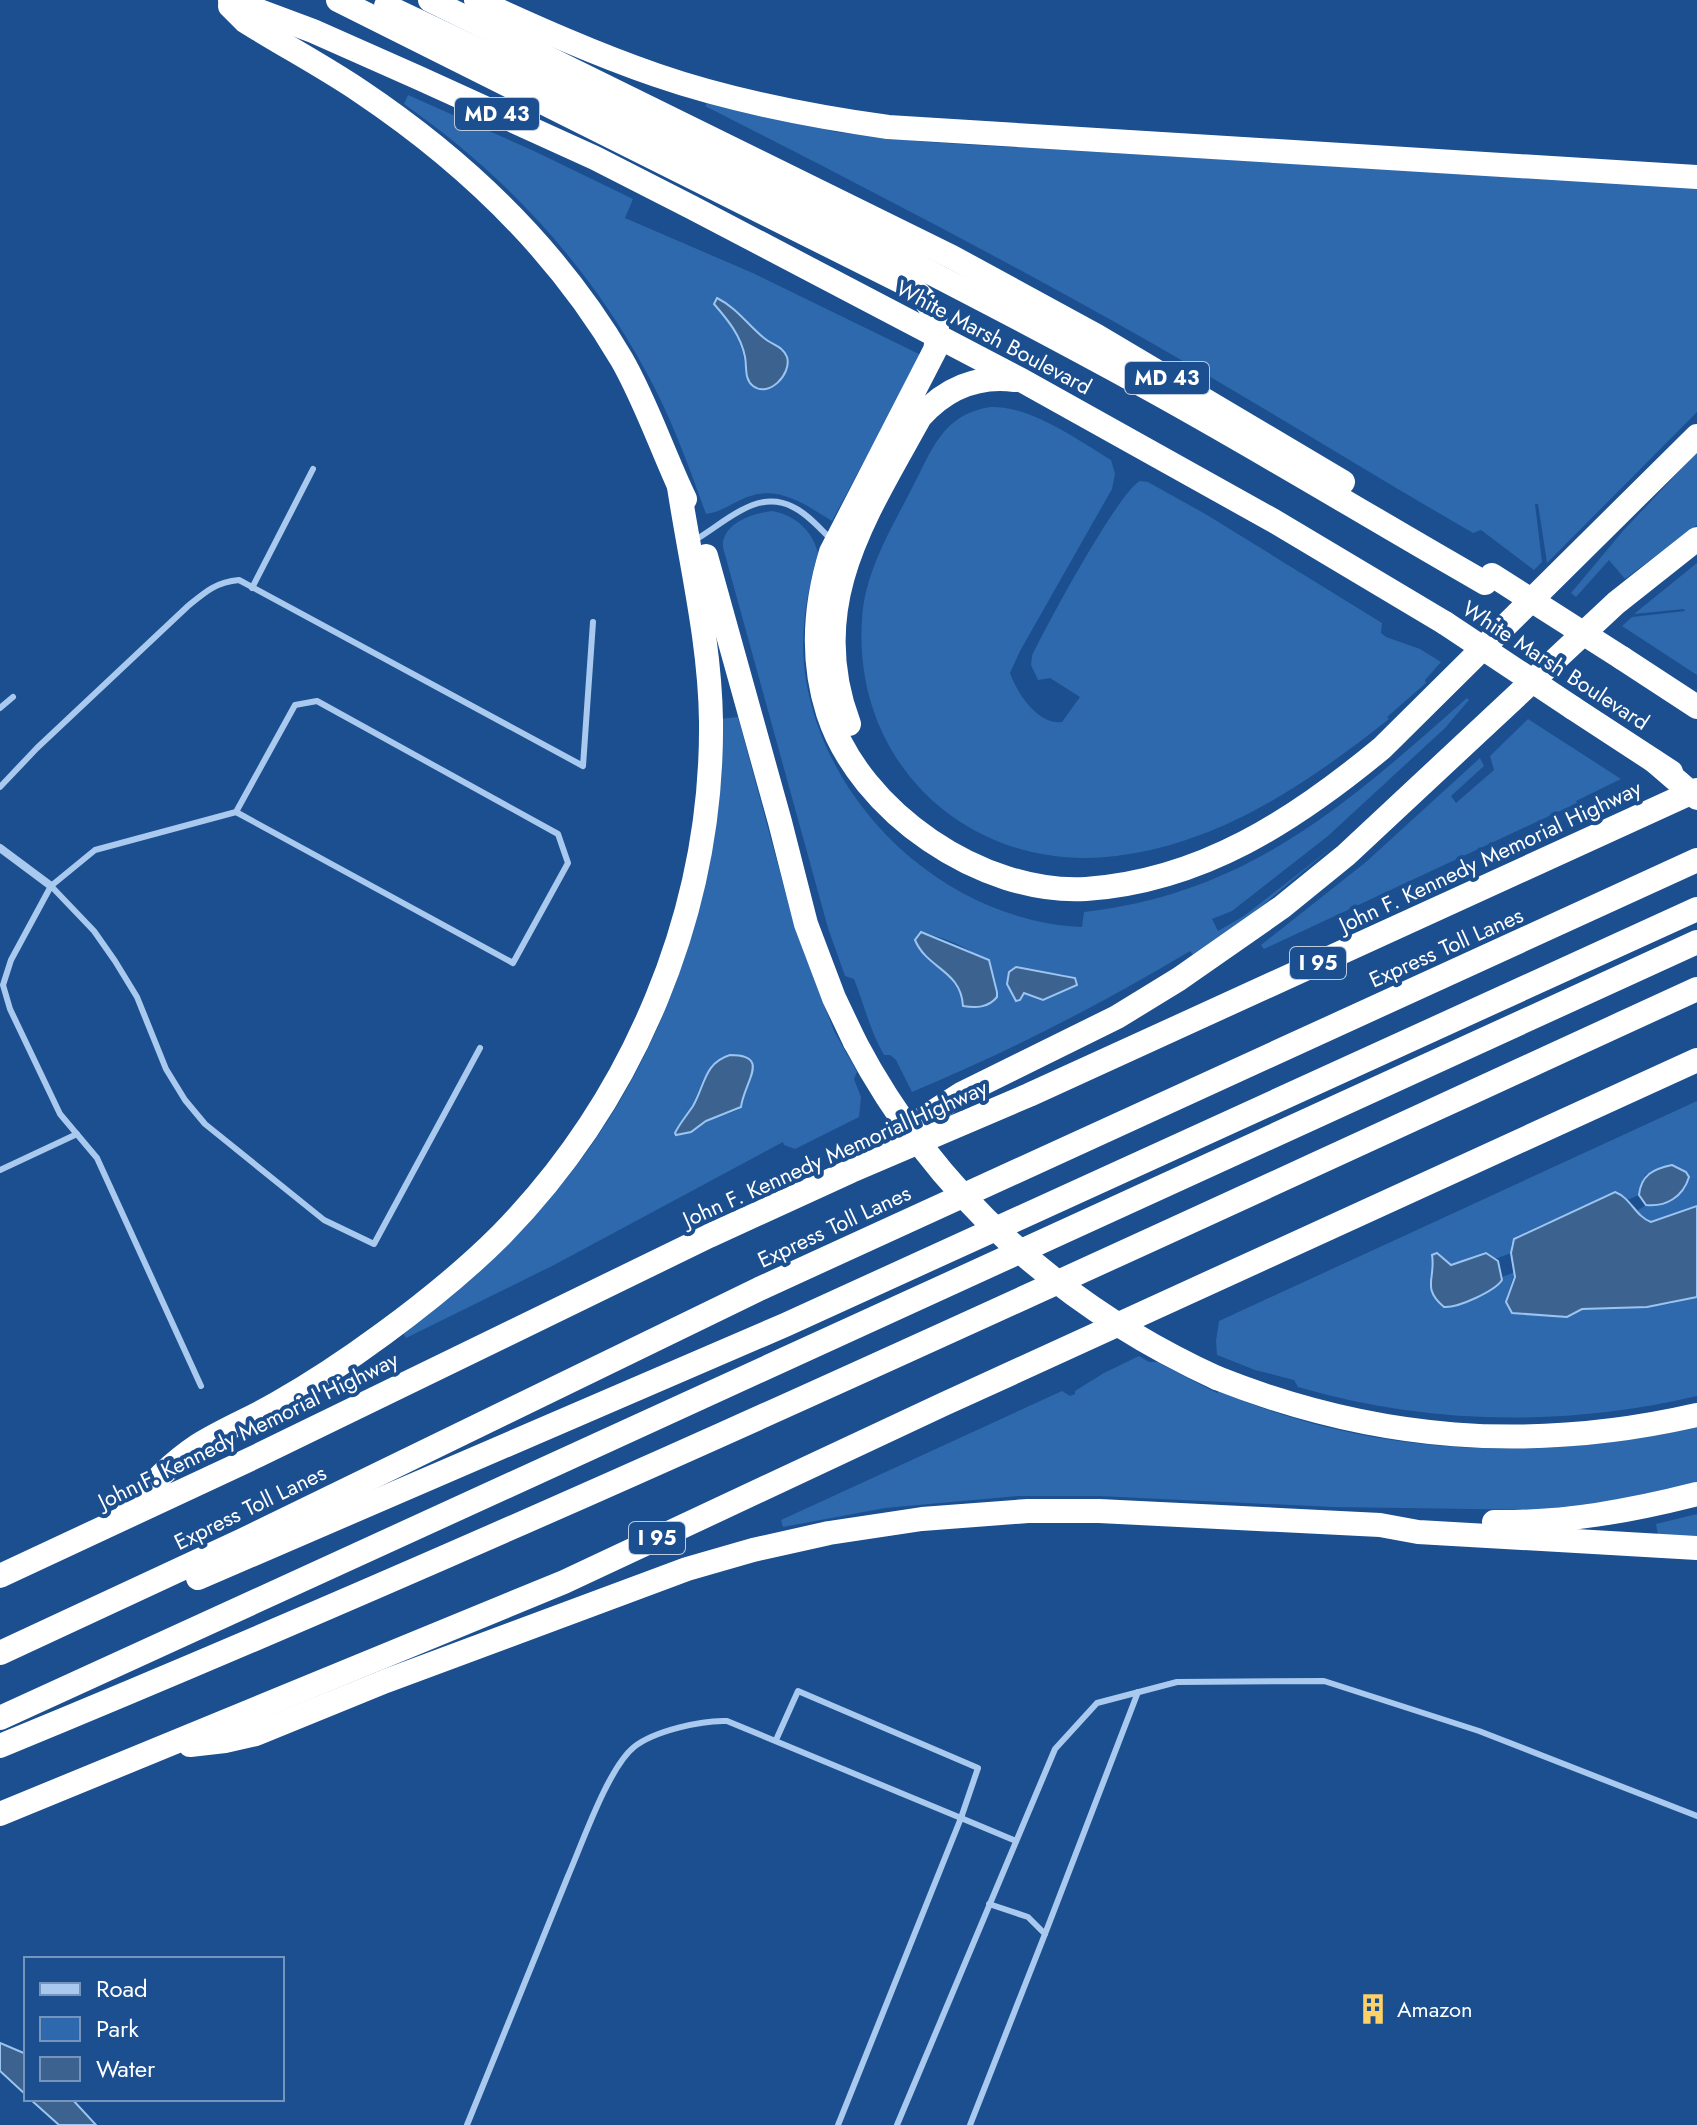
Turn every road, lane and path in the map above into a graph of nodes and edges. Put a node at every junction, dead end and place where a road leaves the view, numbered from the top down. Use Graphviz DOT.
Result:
graph roads {
  1 [pos="223,0"];
  2 [pos="230,0"];
  3 [pos="338,0"];
  4 [pos="373,0"];
  5 [pos="430,0"];
  6 [pos="476,0"];
  7 [pos="1697,177"];
  8 [pos="938,337"];
  9 [pos="1023,381"];
  10 [pos="1697,436"];
  11 [pos="313,469"];
  12 [pos="1697,539"];
  13 [pos="694,540"];
  14 [pos="842,548"];
  15 [pos="1488,579"];
  16 [pos="252,588"];
  17 [pos="593,622"];
  18 [pos="13,697"];
  19 [pos="1697,707"];
  20 [pos="0,708"];
  21 [pos="1644,754"];
  22 [pos="0,787"];
  23 [pos="1697,790"];
  24 [pos="1697,798"];
  25 [pos="236,812"];
  26 [pos="0,848"];
  27 [pos="1697,860"];
  28 [pos="51,886"];
  29 [pos="1697,909"];
  30 [pos="1697,942"];
  31 [pos="1697,989"];
  32 [pos="480,1048"];
  33 [pos="1697,1060"];
  34 [pos="77,1134"];
  35 [pos="0,1170"];
  36 [pos="851,1171"];
  37 [pos="201,1386"];
  38 [pos="1697,1415"];
  39 [pos="1697,1494"];
  40 [pos="121,1520"];
  41 [pos="1380,1525"];
  42 [pos="1697,1548"];
  43 [pos="0,1576"];
  44 [pos="0,1653"];
  45 [pos="0,1662"];
  46 [pos="1138,1692"];
  47 [pos="0,1718"];
  48 [pos="776,1740"];
  49 [pos="168,1745"];
  50 [pos="0,1746"];
  51 [pos="0,1814"];
  52 [pos="1697,1816"];
  53 [pos="961,1818"];
  54 [pos="1016,1841"];
  55 [pos="989,1904"];
  56 [pos="1045,1934"];
  57 [pos="467,2125"];
  58 [pos="838,2125"];
  59 [pos="897,2125"];
  60 [pos="970,2125"];
  1 -- 13 [label="highway"];
  2 -- 8 [label="highway, White Marsh Boulevard / MD 43"];
  3 -- 8 [label="highway"];
  4 -- 15 [label="highway"];
  5 -- 15 [label="highway, White Marsh Boulevard / MD 43"];
  6 -- 7 [label="highway"];
  8 -- 9 [label="highway, White Marsh Boulevard / MD 43"];
  8 -- 14 [label="highway"];
  9 -- 14 [label="highway"];
  9 -- 21 [label="highway, White Marsh Boulevard / MD 43, bridge"];
  10 -- 14 [label="highway"];
  11 -- 16 [label="lane"];
  12 -- 36 [label="highway"];
  13 -- 14 [label="lane"];
  13 -- 38 [label="highway, bridge"];
  13 -- 40 [label="highway"];
  15 -- 19 [label="highway, White Marsh Boulevard / MD 43, bridge"];
  16 -- 17 [label="lane"];
  16 -- 22 [label="lane"];
  18 -- 20 [label="lane"];
  21 -- 23 [label="highway, White Marsh Boulevard / MD 43, bridge"];
  21 -- 24 [label="highway, bridge"];
  23 -- 36 [label="highway, John F. Kennedy Memorial Highway / I 95"];
  25 -- 25 [label="lane"];
  25 -- 28 [label="lane"];
  26 -- 28 [label="street"];
  27 -- 44 [label="highway, Express Toll Lanes"];
  28 -- 32 [label="lane"];
  28 -- 34 [label="lane"];
  29 -- 45 [label="highway"];
  30 -- 47 [label="highway"];
  31 -- 50 [label="highway"];
  33 -- 49 [label="highway, I 95"];
  34 -- 35 [label="lane"];
  34 -- 37 [label="lane"];
  36 -- 40 [label="highway, John F. Kennedy Memorial Highway / I 95"];
  39 -- 41 [label="highway"];
  40 -- 43 [label="highway, John F. Kennedy Memorial Highway / I 95"];
  41 -- 42 [label="highway"];
  41 -- 49 [label="highway"];
  46 -- 52 [label="lane"];
  46 -- 54 [label="lane"];
  46 -- 56 [label="lane"];
  48 -- 53 [label="lane"];
  48 -- 53 [label="lane"];
  48 -- 57 [label="lane"];
  49 -- 51 [label="highway, I 95"];
  53 -- 54 [label="lane"];
  53 -- 58 [label="lane"];
  54 -- 55 [label="lane"];
  55 -- 56 [label="lane"];
  55 -- 59 [label="lane"];
  56 -- 60 [label="lane"];
}
